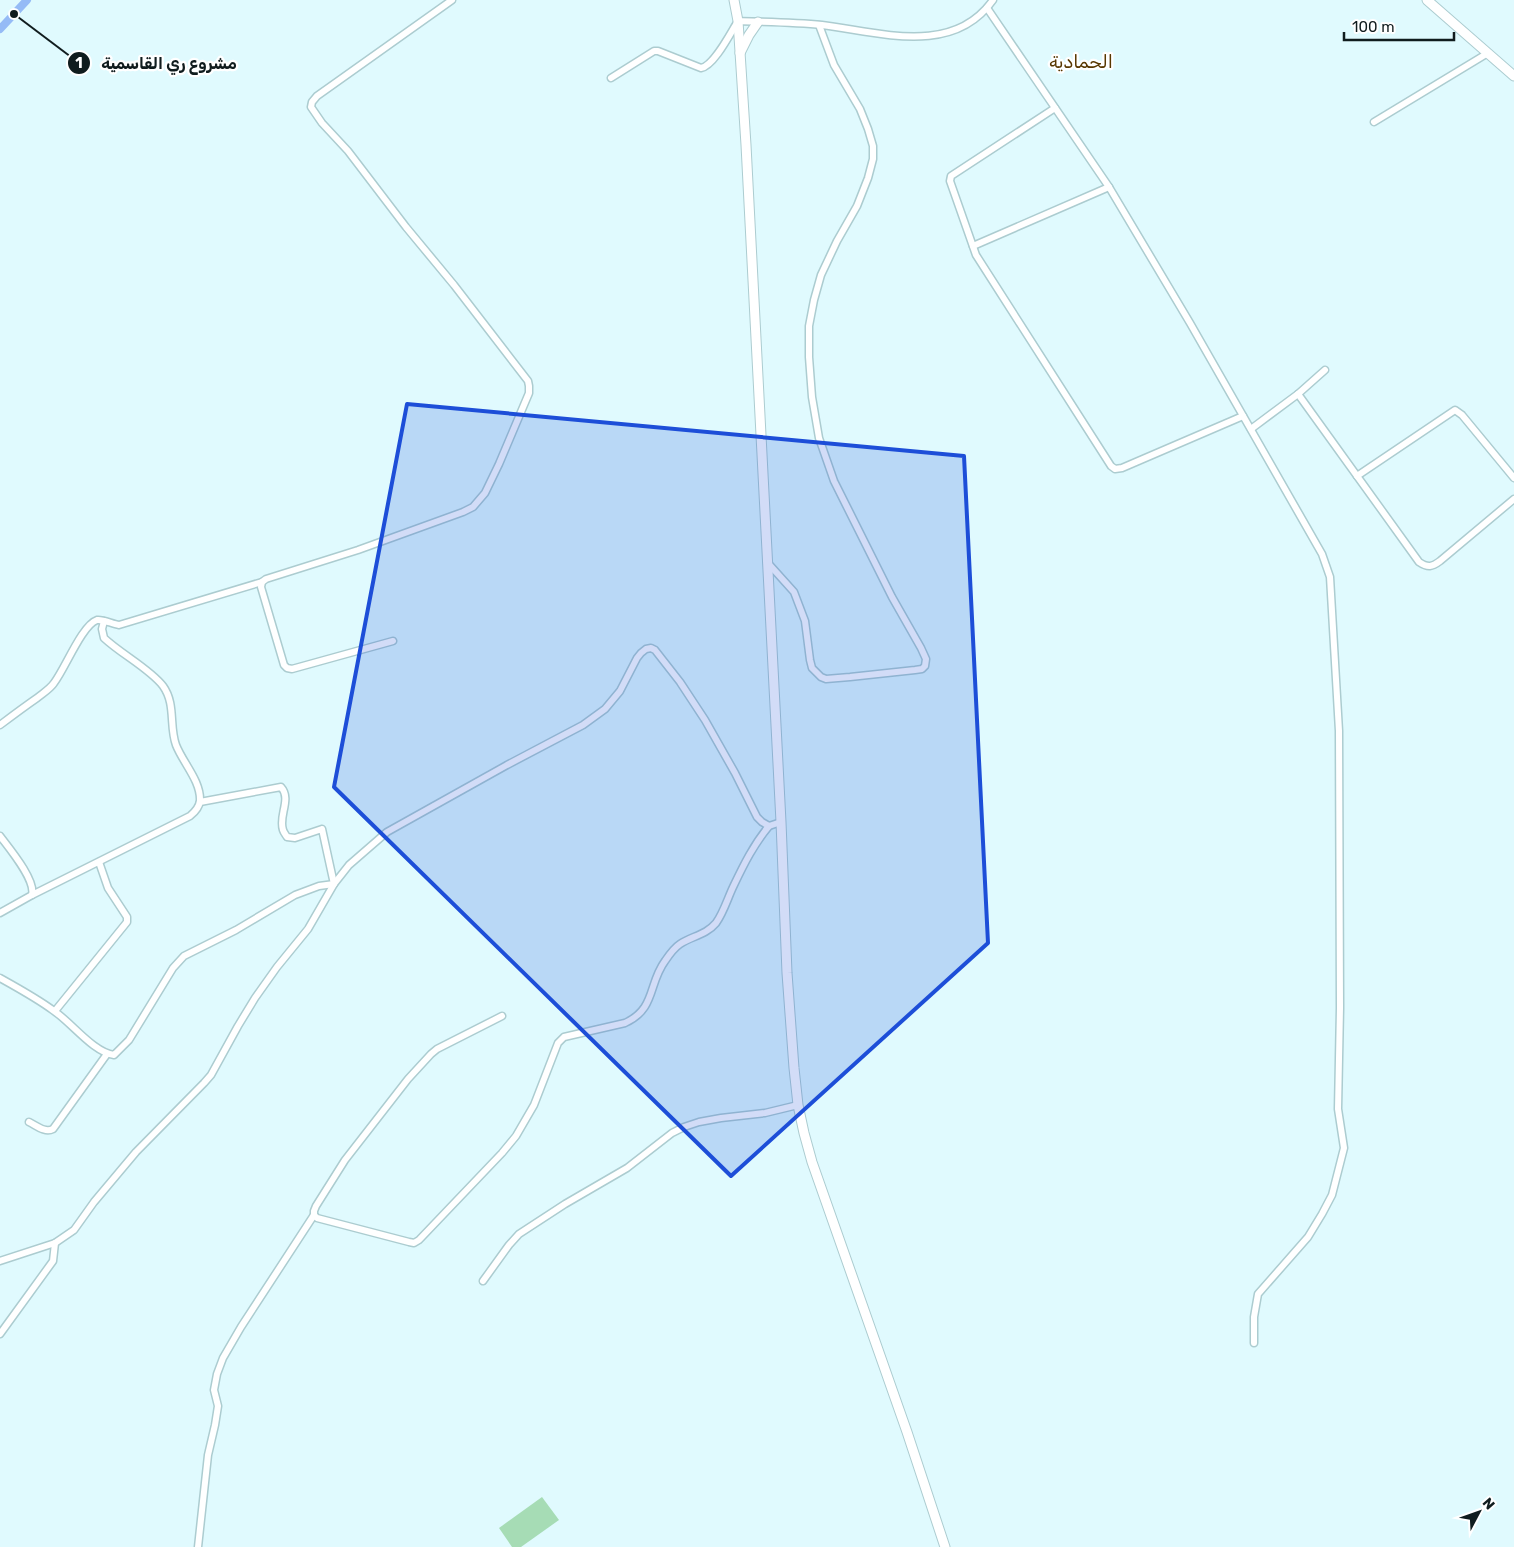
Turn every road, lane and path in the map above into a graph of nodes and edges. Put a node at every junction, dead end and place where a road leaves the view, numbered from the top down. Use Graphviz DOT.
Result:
graph roads {
  1 [pos="452,0"];
  2 [pos="734,0"];
  3 [pos="993,0"];
  4 [pos="1426,0"];
  5 [pos="987,8"];
  6 [pos="738,21"];
  7 [pos="758,22"];
  8 [pos="820,25"];
  9 [pos="1488,53"];
  10 [pos="739,56"];
  11 [pos="1514,76"];
  12 [pos="611,78"];
  13 [pos="1055,108"];
  14 [pos="1374,122"];
  15 [pos="1109,187"];
  16 [pos="973,246"];
  17 [pos="1325,370"];
  18 [pos="1298,394"];
  19 [pos="1243,416"];
  20 [pos="1251,429"];
  21 [pos="1357,476"];
  22 [pos="1514,478"];
  23 [pos="1514,500"];
  24 [pos="767,562"];
  25 [pos="262,582"];
  26 [pos="104,621"];
  27 [pos="392,641"];
  28 [pos="0,726"];
  29 [pos="200,802"];
  30 [pos="781,822"];
  31 [pos="769,826"];
  32 [pos="0,836"];
  33 [pos="99,862"];
  34 [pos="334,884"];
  35 [pos="32,895"];
  36 [pos="0,912"];
  37 [pos="0,978"];
  38 [pos="55,1011"];
  39 [pos="502,1016"];
  40 [pos="107,1054"];
  41 [pos="798,1105"];
  42 [pos="29,1122"];
  43 [pos="314,1215"];
  44 [pos="55,1243"];
  45 [pos="0,1261"];
  46 [pos="483,1281"];
  47 [pos="0,1334"];
  48 [pos="1254,1343"];
  49 [pos="198,1547"];
  50 [pos="945,1547"];
  1 -- 25 [label="street"];
  2 -- 6 [label="main road"];
  3 -- 5 [label="street"];
  4 -- 9 [label="main road"];
  5 -- 8 [label="street"];
  5 -- 13 [label="street"];
  6 -- 7 [label="street"];
  6 -- 10 [label="main road"];
  6 -- 12 [label="street"];
  7 -- 8 [label="street"];
  7 -- 10 [label="main road"];
  8 -- 24 [label="street"];
  9 -- 11 [label="main road"];
  9 -- 14 [label="street"];
  10 -- 24 [label="main road"];
  13 -- 15 [label="street"];
  13 -- 16 [label="street"];
  15 -- 16 [label="street"];
  15 -- 19 [label="street"];
  16 -- 19 [label="street"];
  17 -- 18 [label="street"];
  18 -- 20 [label="street"];
  18 -- 21 [label="street"];
  19 -- 20 [label="street"];
  20 -- 48 [label="street"];
  21 -- 22 [label="street"];
  21 -- 23 [label="street"];
  24 -- 30 [label="main road"];
  25 -- 26 [label="street"];
  25 -- 27 [label="street"];
  26 -- 28 [label="street"];
  26 -- 29 [label="street"];
  29 -- 33 [label="street"];
  29 -- 34 [label="street"];
  30 -- 31 [label="street"];
  30 -- 41 [label="main road"];
  31 -- 34 [label="street"];
  31 -- 43 [label="street"];
  32 -- 35 [label="street"];
  33 -- 35 [label="street"];
  33 -- 38 [label="street"];
  34 -- 40 [label="street"];
  34 -- 44 [label="street"];
  35 -- 36 [label="street"];
  37 -- 38 [label="street"];
  38 -- 40 [label="street"];
  39 -- 43 [label="street"];
  40 -- 42 [label="street"];
  41 -- 46 [label="street"];
  41 -- 50 [label="main road"];
  43 -- 49 [label="street"];
  44 -- 45 [label="street"];
  44 -- 47 [label="street"];
}
